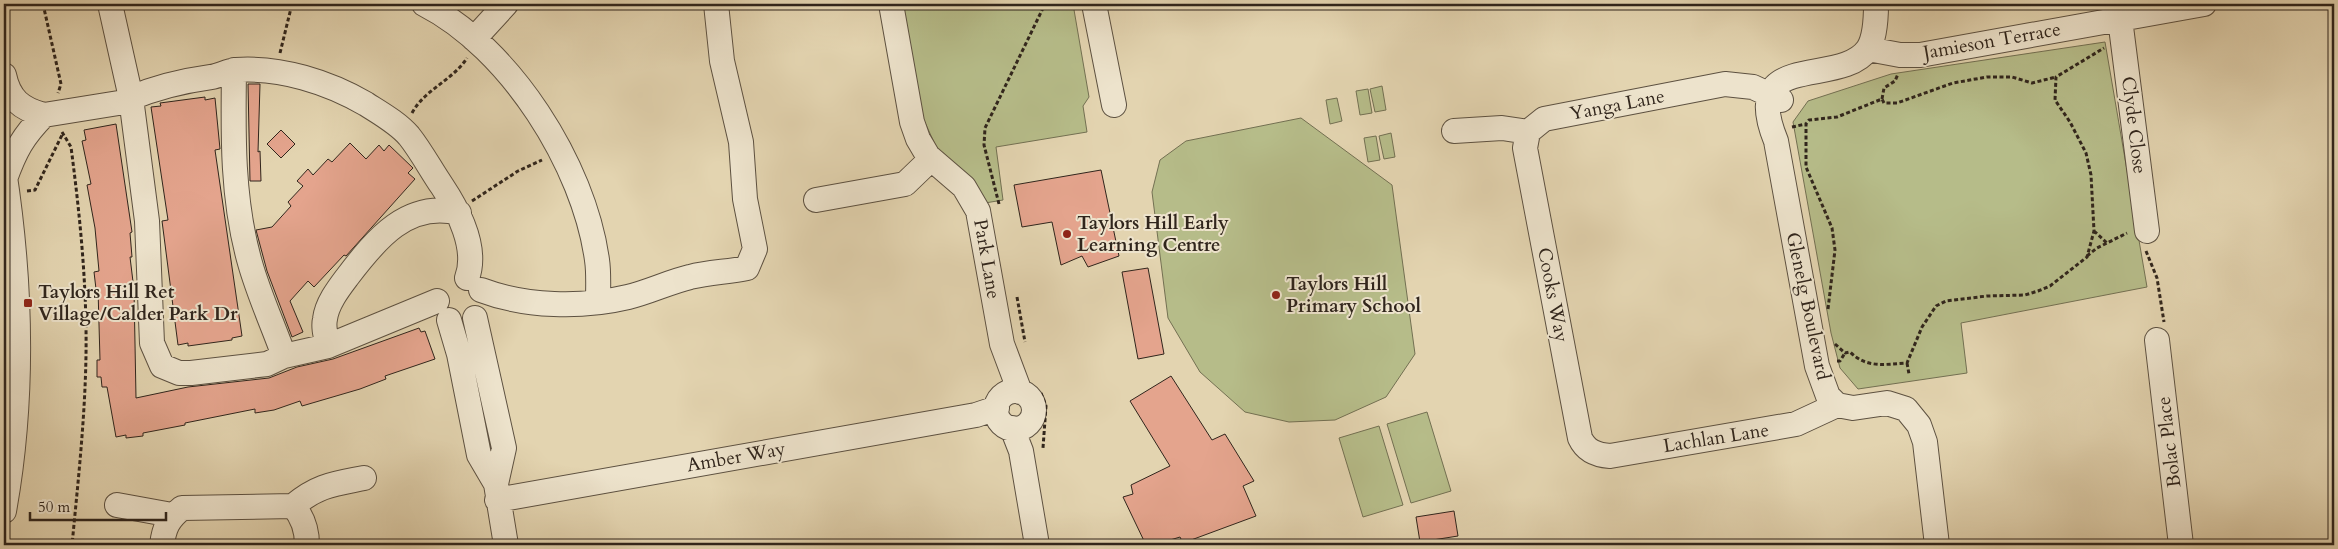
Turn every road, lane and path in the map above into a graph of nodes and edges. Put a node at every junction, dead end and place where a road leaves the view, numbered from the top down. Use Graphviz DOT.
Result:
graph roads {
  1 [pos="43,4"];
  2 [pos="110,4"];
  3 [pos="292,4"];
  4 [pos="424,4"];
  5 [pos="506,4"];
  6 [pos="716,4"];
  7 [pos="891,4"];
  8 [pos="1044,4"];
  9 [pos="1094,4"];
  10 [pos="2204,4"];
  11 [pos="1876,5"];
  12 [pos="2122,30"];
  13 [pos="476,41"];
  14 [pos="1873,51"];
  15 [pos="1905,55"];
  16 [pos="234,70"];
  17 [pos="281,74"];
  18 [pos="4,75"];
  19 [pos="2056,77"];
  20 [pos="1775,98"];
  21 [pos="1882,99"];
  22 [pos="131,100"];
  23 [pos="1114,105"];
  24 [pos="55,121"];
  25 [pos="1454,132"];
  26 [pos="1528,132"];
  27 [pos="408,135"];
  28 [pos="563,153"];
  29 [pos="932,159"];
  30 [pos="5,181"];
  31 [pos="816,200"];
  32 [pos="999,206"];
  33 [pos="459,213"];
  34 [pos="2147,227"];
  35 [pos="2094,231"];
  36 [pos="2107,244"];
  37 [pos="2087,257"];
  38 [pos="474,284"];
  39 [pos="1016,291"];
  40 [pos="598,301"];
  41 [pos="443,310"];
  42 [pos="1828,313"];
  43 [pos="474,318"];
  44 [pos="1832,338"];
  45 [pos="2157,340"];
  46 [pos="328,346"];
  47 [pos="1026,348"];
  48 [pos="284,356"];
  49 [pos="1908,363"];
  50 [pos="1909,374"];
  51 [pos="1837,405"];
  52 [pos="1009,409"];
  53 [pos="1032,451"];
  54 [pos="1592,452"];
  55 [pos="364,478"];
  56 [pos="496,492"];
  57 [pos="117,505"];
  58 [pos="293,506"];
  59 [pos="4,511"];
  60 [pos="172,516"];
  61 [pos="72,545"];
  62 [pos="162,545"];
  63 [pos="307,545"];
  64 [pos="506,545"];
  65 [pos="1037,545"];
  66 [pos="1937,545"];
  67 [pos="2181,545"];
  1 -- 24 [label="path"];
  2 -- 22 [label="street"];
  3 -- 17 [label="path"];
  4 -- 13 [label="street"];
  5 -- 13 [label="street"];
  6 -- 40 [label="street"];
  7 -- 29 [label="street, Park Lane"];
  8 -- 32 [label="path"];
  9 -- 23 [label="street"];
  10 -- 12 [label="street, Jamieson Terrace"];
  11 -- 14 [label="street"];
  12 -- 15 [label="street, Jamieson Terrace"];
  12 -- 19 [label="path"];
  12 -- 34 [label="street, Clyde Close"];
  13 -- 27 [label="path"];
  13 -- 28 [label="street"];
  14 -- 15 [label="street, Jamieson Terrace"];
  14 -- 20 [label="street"];
  15 -- 21 [label="path"];
  16 -- 17 [label="street"];
  16 -- 22 [label="street"];
  16 -- 48 [label="street"];
  17 -- 27 [label="street"];
  18 -- 24 [label="street"];
  19 -- 21 [label="path"];
  19 -- 35 [label="path"];
  20 -- 26 [label="street, Yanga Lane"];
  20 -- 51 [label="street, Glenelg Boulevard"];
  21 -- 42 [label="path"];
  22 -- 24 [label="street"];
  22 -- 48 [label="street"];
  24 -- 30 [label="street"];
  24 -- 30 [label="path"];
  24 -- 61 [label="path"];
  25 -- 26 [label="street"];
  26 -- 54 [label="street, Cooks Way"];
  27 -- 33 [label="street"];
  28 -- 33 [label="path"];
  28 -- 40 [label="street"];
  29 -- 31 [label="street"];
  29 -- 52 [label="street, Park Lane"];
  30 -- 59 [label="street"];
  33 -- 38 [label="street"];
  33 -- 46 [label="street"];
  34 -- 36 [label="path"];
  34 -- 45 [label="path"];
  35 -- 36 [label="path"];
  35 -- 37 [label="path"];
  36 -- 37 [label="path"];
  37 -- 49 [label="path"];
  38 -- 40 [label="street"];
  38 -- 41 [label="street"];
  38 -- 43 [label="street"];
  39 -- 47 [label="path"];
  41 -- 43 [label="street"];
  41 -- 46 [label="street"];
  41 -- 56 [label="street"];
  43 -- 56 [label="street"];
  44 -- 49 [label="path"];
  45 -- 67 [label="street, Bolac Place"];
  46 -- 48 [label="street"];
  49 -- 50 [label="path"];
  51 -- 54 [label="street, Lachlan Lane"];
  51 -- 66 [label="street, Glenelg Boulevard"];
  52 -- 53 [label="street, Park Lane"];
  52 -- 53 [label="path"];
  52 -- 56 [label="street, Amber Way"];
  53 -- 65 [label="street, Park Lane"];
  55 -- 58 [label="street"];
  56 -- 64 [label="street"];
  57 -- 60 [label="street"];
  58 -- 60 [label="street"];
  58 -- 63 [label="street"];
  60 -- 62 [label="street"];
}
